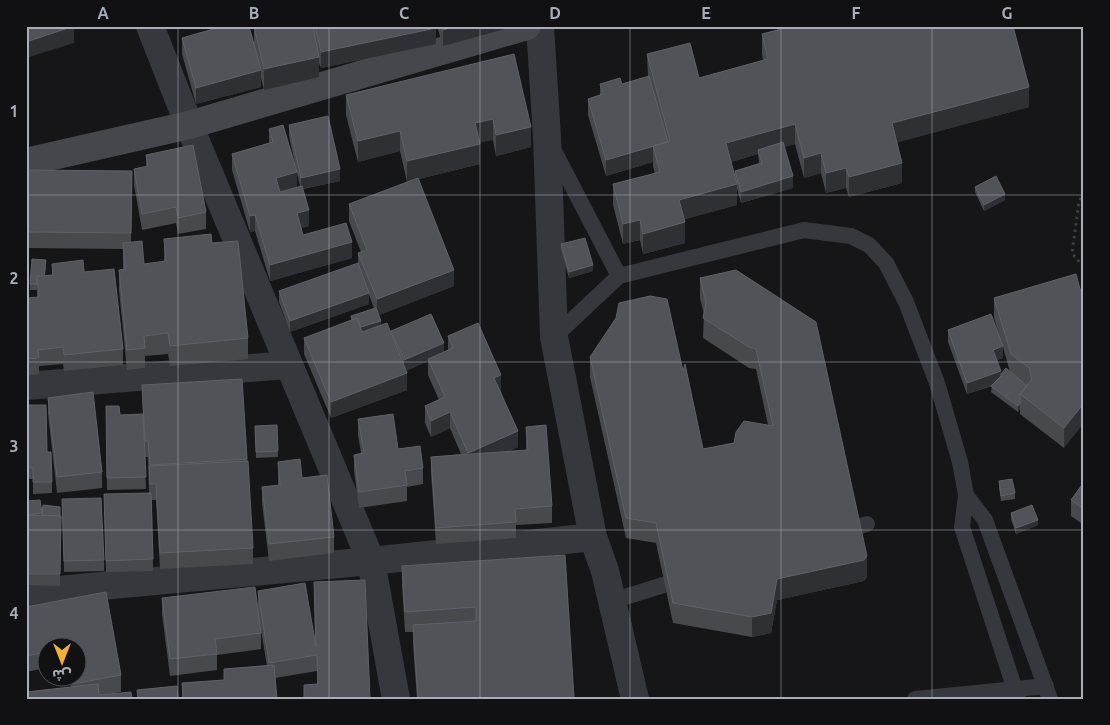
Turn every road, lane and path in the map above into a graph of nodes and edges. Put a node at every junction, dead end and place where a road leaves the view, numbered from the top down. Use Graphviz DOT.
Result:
graph roads {
  1 [pos="150,26"];
  2 [pos="527,26"];
  3 [pos="540,26"];
  4 [pos="189,125"];
  5 [pos="547,137"];
  6 [pos="26,162"];
  7 [pos="1084,192"];
  8 [pos="1084,268"];
  9 [pos="619,276"];
  10 [pos="554,336"];
  11 [pos="288,365"];
  12 [pos="26,386"];
  13 [pos="966,496"];
  14 [pos="867,524"];
  15 [pos="593,537"];
  16 [pos="820,538"];
  17 [pos="370,561"];
  18 [pos="697,575"];
  19 [pos="26,593"];
  20 [pos="612,600"];
  21 [pos="1048,692"];
  22 [pos="1016,694"];
  23 [pos="396,699"];
  24 [pos="635,699"];
  25 [pos="915,699"];
  1 -- 4 [label="street"];
  2 -- 4 [label="street"];
  3 -- 5 [label="street"];
  4 -- 6 [label="street"];
  4 -- 11 [label="street"];
  5 -- 9 [label="lane"];
  5 -- 10 [label="street"];
  7 -- 8 [label="path"];
  9 -- 10 [label="lane"];
  9 -- 13 [label="lane"];
  10 -- 15 [label="street"];
  11 -- 12 [label="street"];
  11 -- 17 [label="street"];
  13 -- 21 [label="lane"];
  13 -- 22 [label="lane"];
  14 -- 16 [label="lane"];
  15 -- 17 [label="street"];
  15 -- 20 [label="street"];
  17 -- 19 [label="street"];
  17 -- 23 [label="street"];
  18 -- 20 [label="lane"];
  20 -- 24 [label="street"];
  21 -- 22 [label="lane"];
  22 -- 25 [label="lane"];
}
